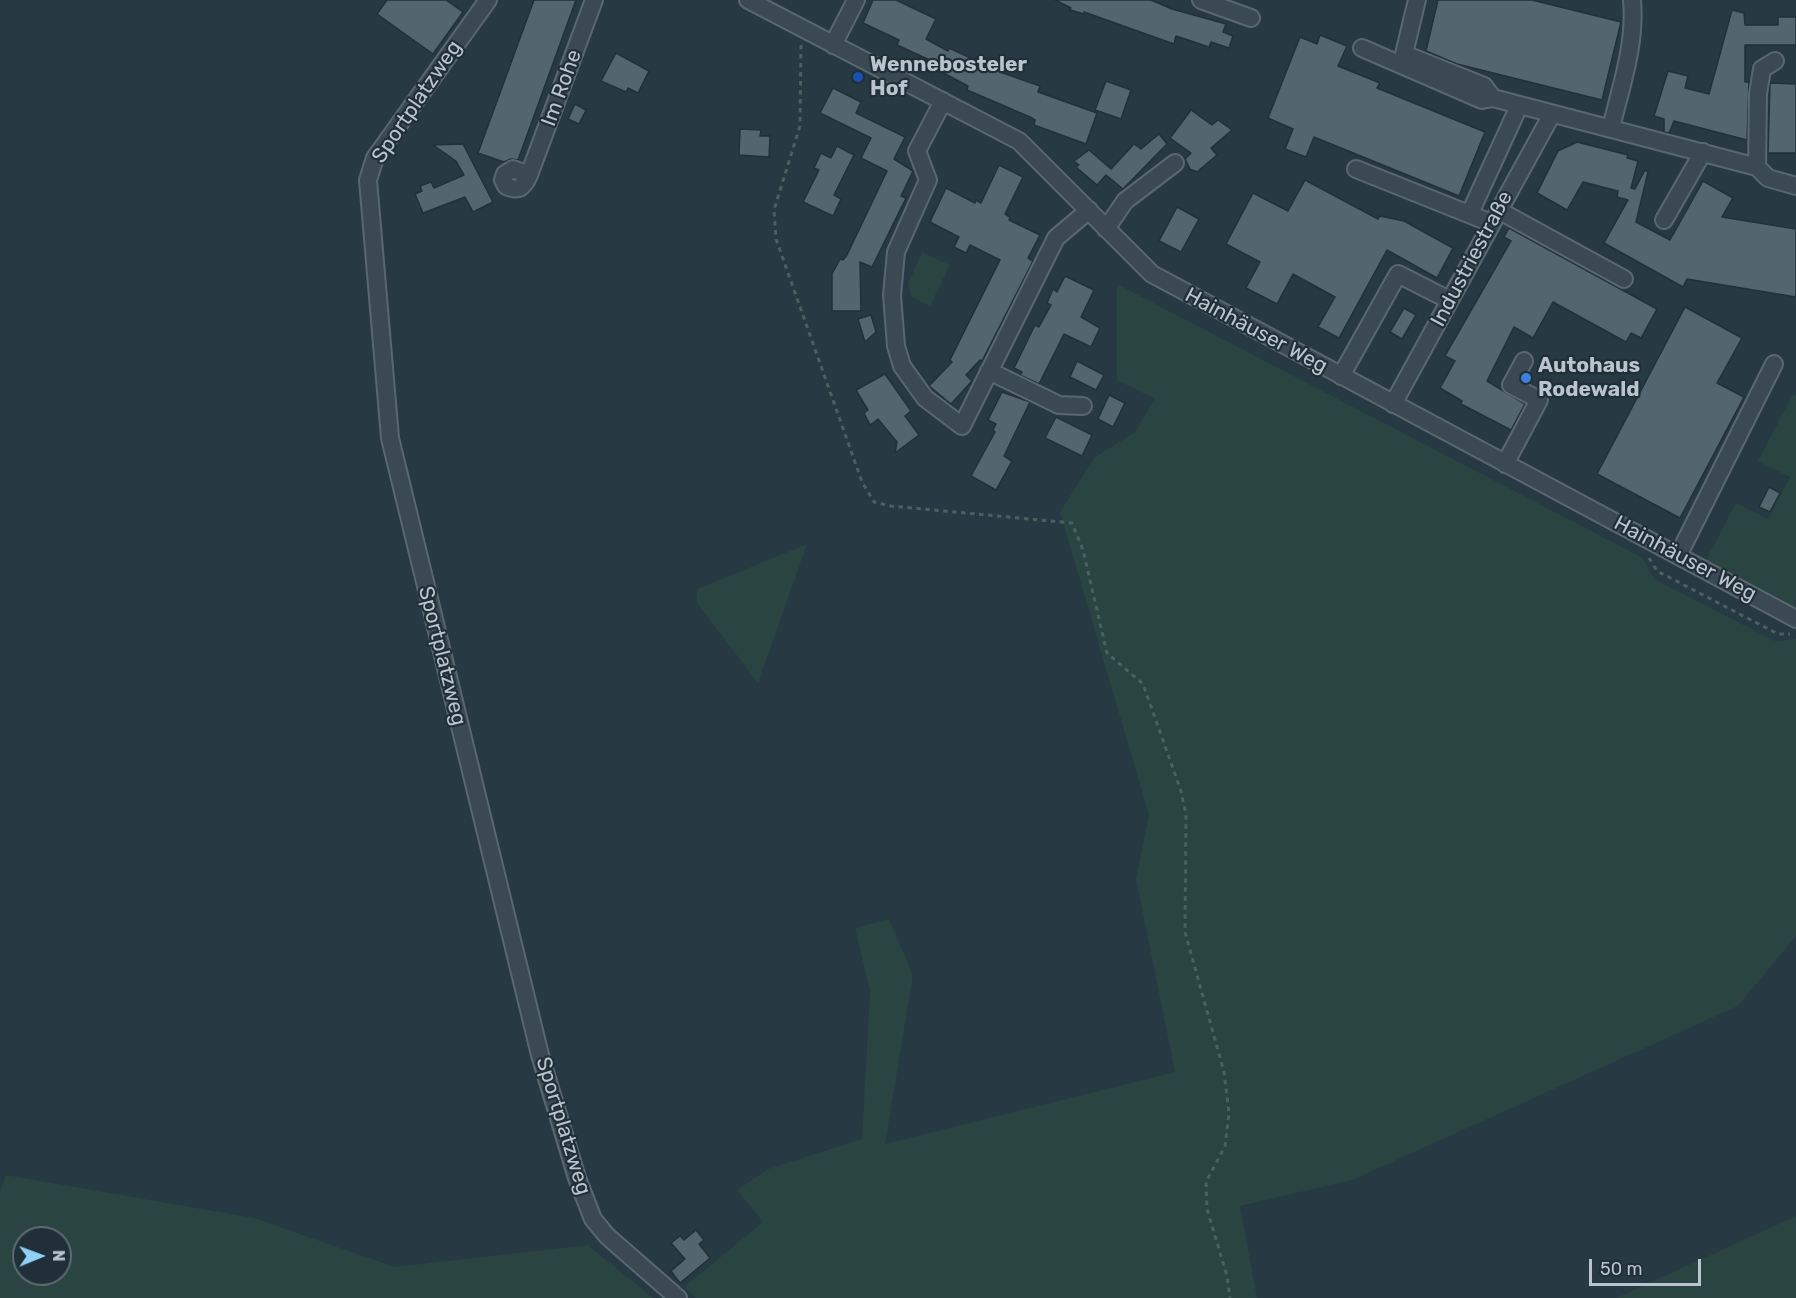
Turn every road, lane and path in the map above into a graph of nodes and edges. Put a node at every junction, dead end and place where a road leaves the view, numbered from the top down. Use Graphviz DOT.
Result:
graph roads {
  1 [pos="488,0"];
  2 [pos="594,0"];
  3 [pos="748,0"];
  4 [pos="856,0"];
  5 [pos="1201,0"];
  6 [pos="1417,0"];
  7 [pos="1632,0"];
  8 [pos="766,5"];
  9 [pos="1251,18"];
  10 [pos="801,28"];
  11 [pos="833,45"];
  12 [pos="1362,48"];
  13 [pos="1775,61"];
  14 [pos="1492,98"];
  15 [pos="943,101"];
  16 [pos="1519,106"];
  17 [pos="1552,114"];
  18 [pos="1611,128"];
  19 [pos="1703,152"];
  20 [pos="1175,163"];
  21 [pos="1752,166"];
  22 [pos="1356,169"];
  23 [pos="529,175"];
  24 [pos="1796,186"];
  25 [pos="1089,210"];
  26 [pos="1470,213"];
  27 [pos="1494,216"];
  28 [pos="1664,220"];
  29 [pos="1106,229"];
  30 [pos="1624,279"];
  31 [pos="1449,300"];
  32 [pos="1524,361"];
  33 [pos="1774,364"];
  34 [pos="989,371"];
  35 [pos="1341,376"];
  36 [pos="1394,404"];
  37 [pos="1083,406"];
  38 [pos="1505,464"];
  39 [pos="1679,554"];
  40 [pos="1796,619"];
  41 [pos="678,1298"];
  42 [pos="1230,1298"];
  1 -- 41 [label="street, Sportplatzweg"];
  2 -- 23 [label="street, Im Rohe"];
  3 -- 8 [label="street, Hainhäuser Weg"];
  4 -- 11 [label="street"];
  5 -- 9 [label="street"];
  6 -- 14 [label="street"];
  7 -- 18 [label="street"];
  8 -- 10 [label="street, Hainhäuser Weg"];
  10 -- 11 [label="street, Hainhäuser Weg"];
  10 -- 42 [label="path"];
  11 -- 15 [label="street, Hainhäuser Weg"];
  12 -- 14 [label="street"];
  13 -- 21 [label="street"];
  14 -- 16 [label="street"];
  15 -- 25 [label="street, Hainhäuser Weg"];
  15 -- 34 [label="street"];
  16 -- 17 [label="street"];
  16 -- 26 [label="street"];
  17 -- 18 [label="street"];
  17 -- 27 [label="street, Industriestraße"];
  18 -- 19 [label="street"];
  19 -- 21 [label="street"];
  19 -- 28 [label="street"];
  20 -- 29 [label="street"];
  21 -- 24 [label="street"];
  22 -- 26 [label="street"];
  25 -- 29 [label="street, Hainhäuser Weg"];
  25 -- 34 [label="street"];
  26 -- 27 [label="street"];
  27 -- 30 [label="street"];
  27 -- 31 [label="street, Industriestraße"];
  29 -- 35 [label="street, Hainhäuser Weg"];
  31 -- 35 [label="street"];
  31 -- 36 [label="street, Industriestraße"];
  32 -- 38 [label="street"];
  33 -- 39 [label="street"];
  34 -- 37 [label="street"];
  35 -- 36 [label="street, Hainhäuser Weg"];
  36 -- 38 [label="street, Hainhäuser Weg"];
  38 -- 39 [label="street, Hainhäuser Weg"];
  39 -- 40 [label="street, Hainhäuser Weg"];
}
